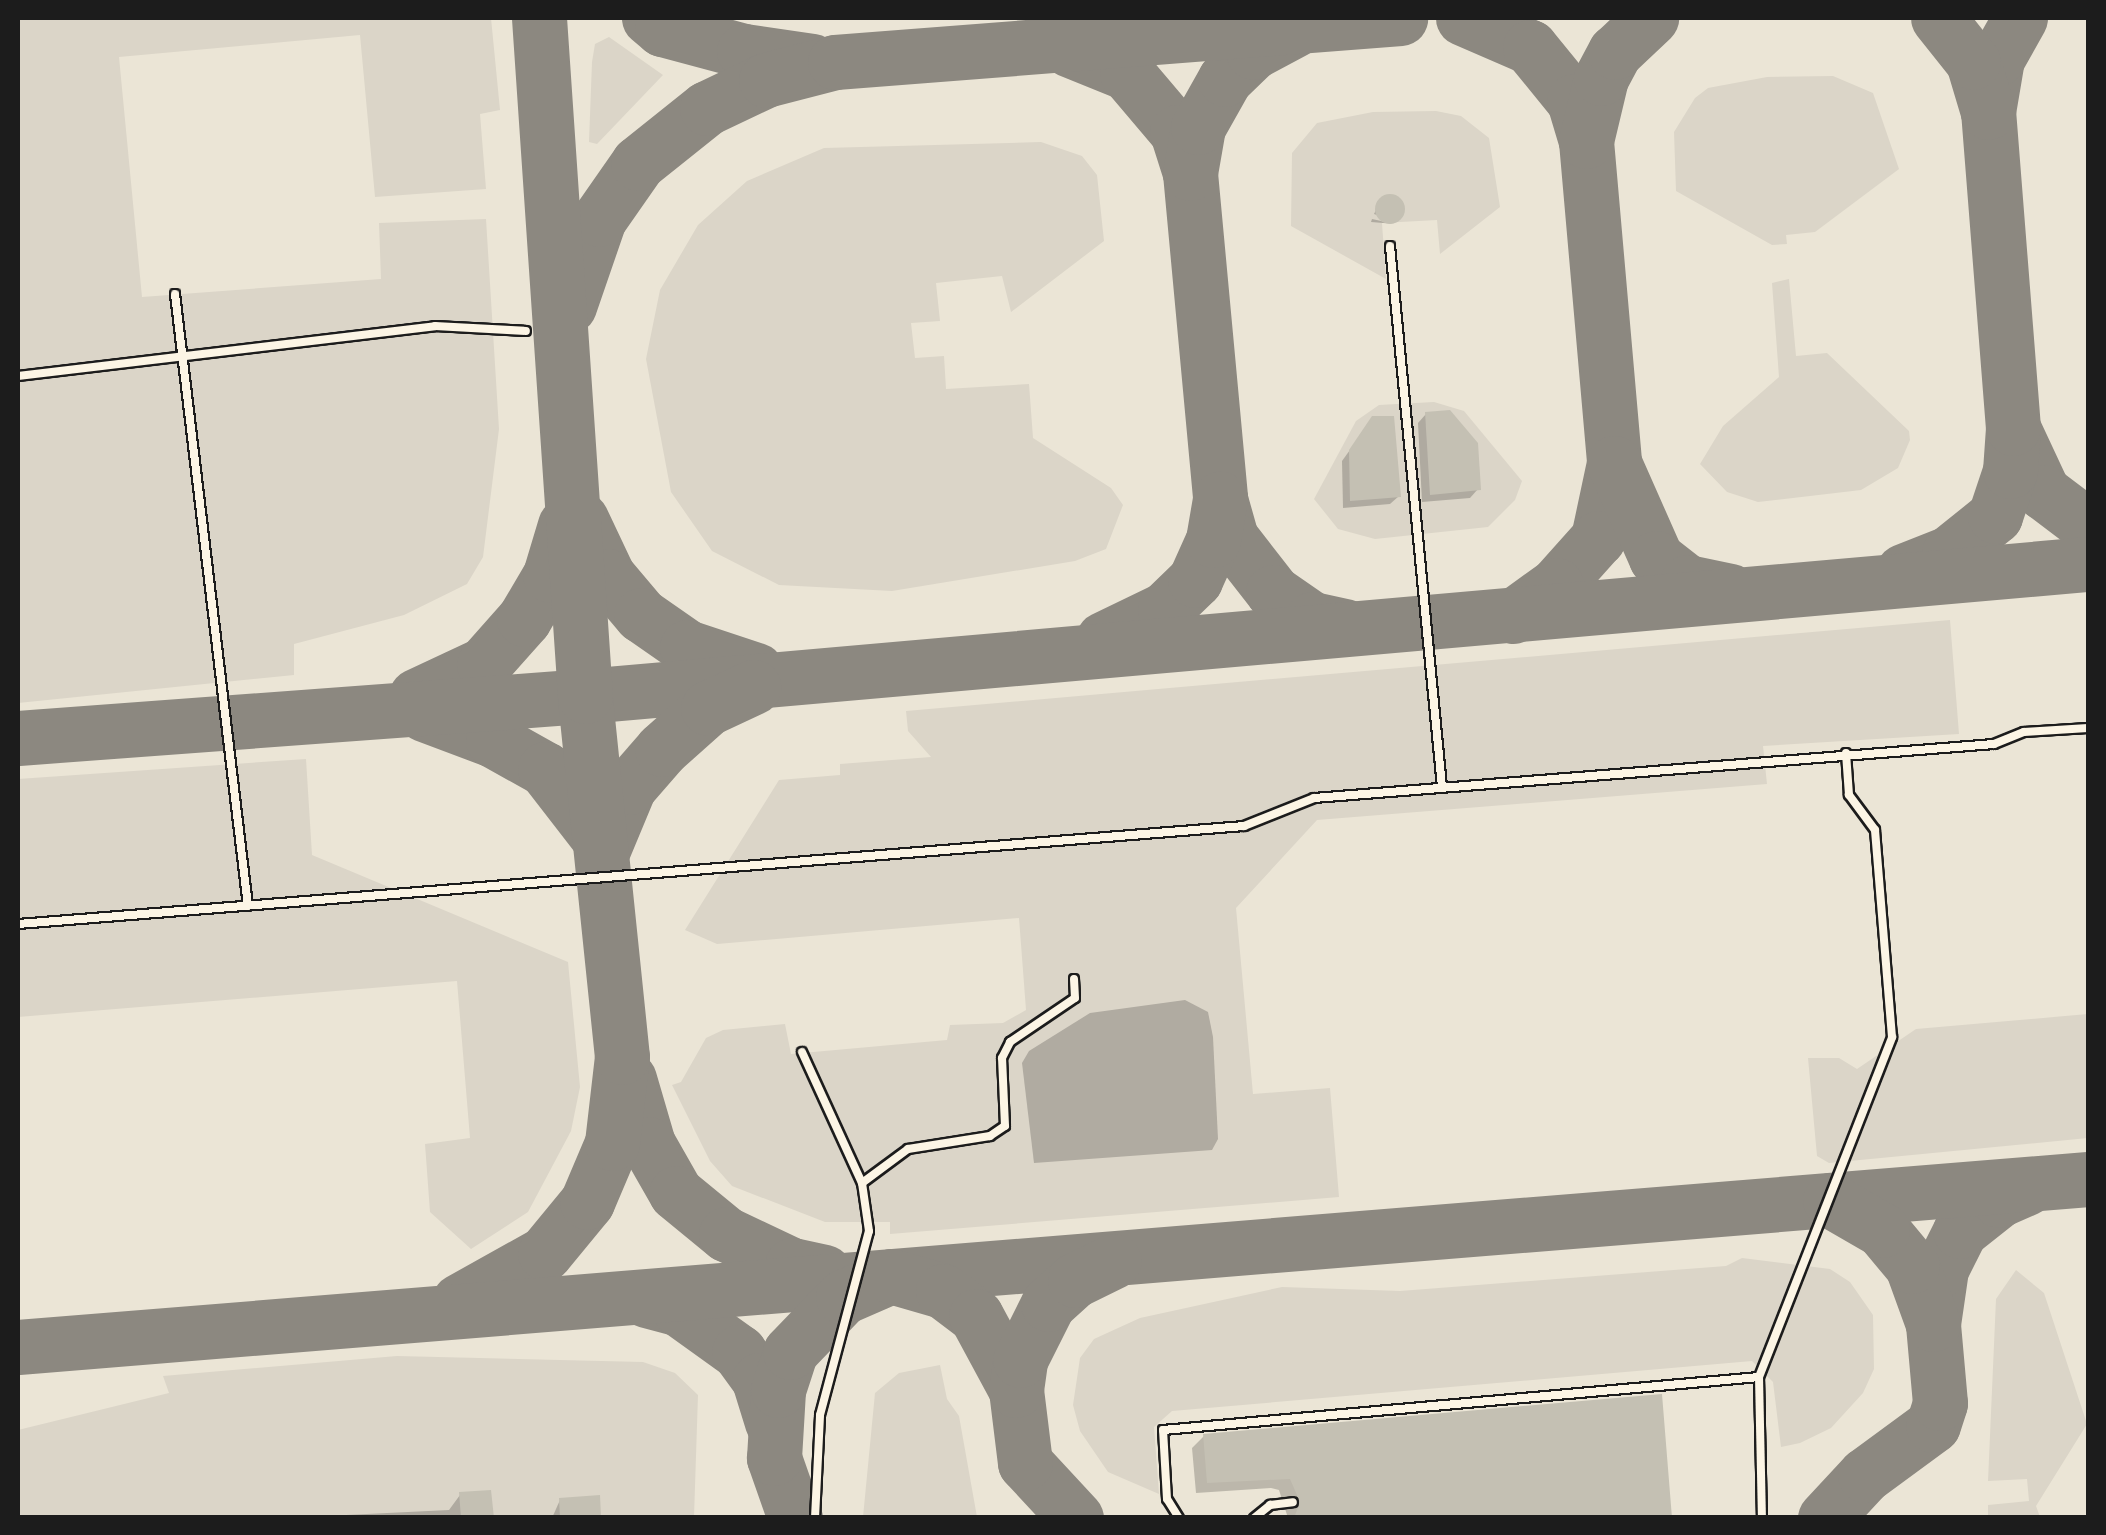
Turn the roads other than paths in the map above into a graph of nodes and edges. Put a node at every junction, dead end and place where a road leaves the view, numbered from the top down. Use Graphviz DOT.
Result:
graph roads {
  1 [pos="1390,246"];
  2 [pos="176,294"];
  3 [pos="526,331"];
  4 [pos="183,358"];
  5 [pos="18,376"];
  6 [pos="2088,728"];
  7 [pos="1846,754"];
  8 [pos="1442,787"];
  9 [pos="248,906"];
  10 [pos="18,924"];
  11 [pos="1074,979"];
  12 [pos="802,1052"];
  13 [pos="862,1183"];
  14 [pos="1758,1377"];
  15 [pos="1293,1502"];
  16 [pos="815,1518"];
  17 [pos="1179,1518"];
  18 [pos="1254,1518"];
  19 [pos="1762,1518"];
  1 -- 8 [label="lane"];
  2 -- 4 [label="lane"];
  3 -- 4 [label="lane"];
  4 -- 5 [label="lane"];
  4 -- 9 [label="lane"];
  6 -- 7 [label="lane"];
  7 -- 8 [label="lane"];
  7 -- 14 [label="lane"];
  8 -- 9 [label="lane"];
  9 -- 10 [label="lane"];
  11 -- 13 [label="lane"];
  12 -- 13 [label="lane"];
  13 -- 16 [label="lane"];
  14 -- 17 [label="lane"];
  14 -- 19 [label="lane"];
  15 -- 18 [label="lane"];
}
